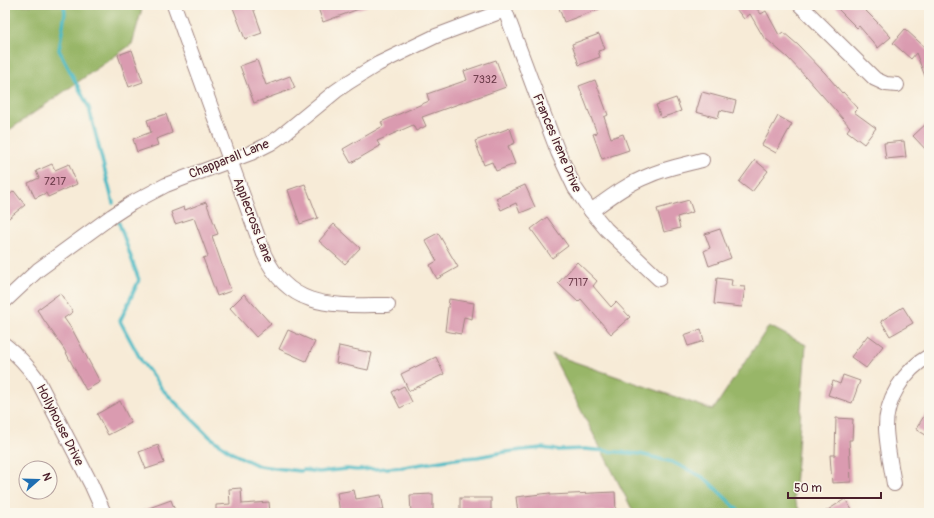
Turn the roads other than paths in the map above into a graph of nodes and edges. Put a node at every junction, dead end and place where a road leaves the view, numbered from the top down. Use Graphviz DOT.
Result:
graph roads {
  1 [pos="174,5"];
  2 [pos="800,5"];
  3 [pos="504,8"];
  4 [pos="897,85"];
  5 [pos="702,160"];
  6 [pos="230,161"];
  7 [pos="591,211"];
  8 [pos="659,279"];
  9 [pos="5,302"];
  10 [pos="388,305"];
  11 [pos="5,345"];
  12 [pos="929,356"];
  13 [pos="894,484"];
  14 [pos="104,513"];
  1 -- 6 [label="street, Applecross Lane"];
  2 -- 4 [label="street"];
  3 -- 6 [label="street, Chapparall Lane"];
  3 -- 7 [label="street, Frances Irene Drive"];
  5 -- 7 [label="street"];
  6 -- 9 [label="street, Chapparall Lane"];
  6 -- 10 [label="street, Applecross Lane"];
  7 -- 8 [label="street, Frances Irene Drive"];
  11 -- 14 [label="street, Hollyhouse Drive"];
  12 -- 13 [label="street"];
}
